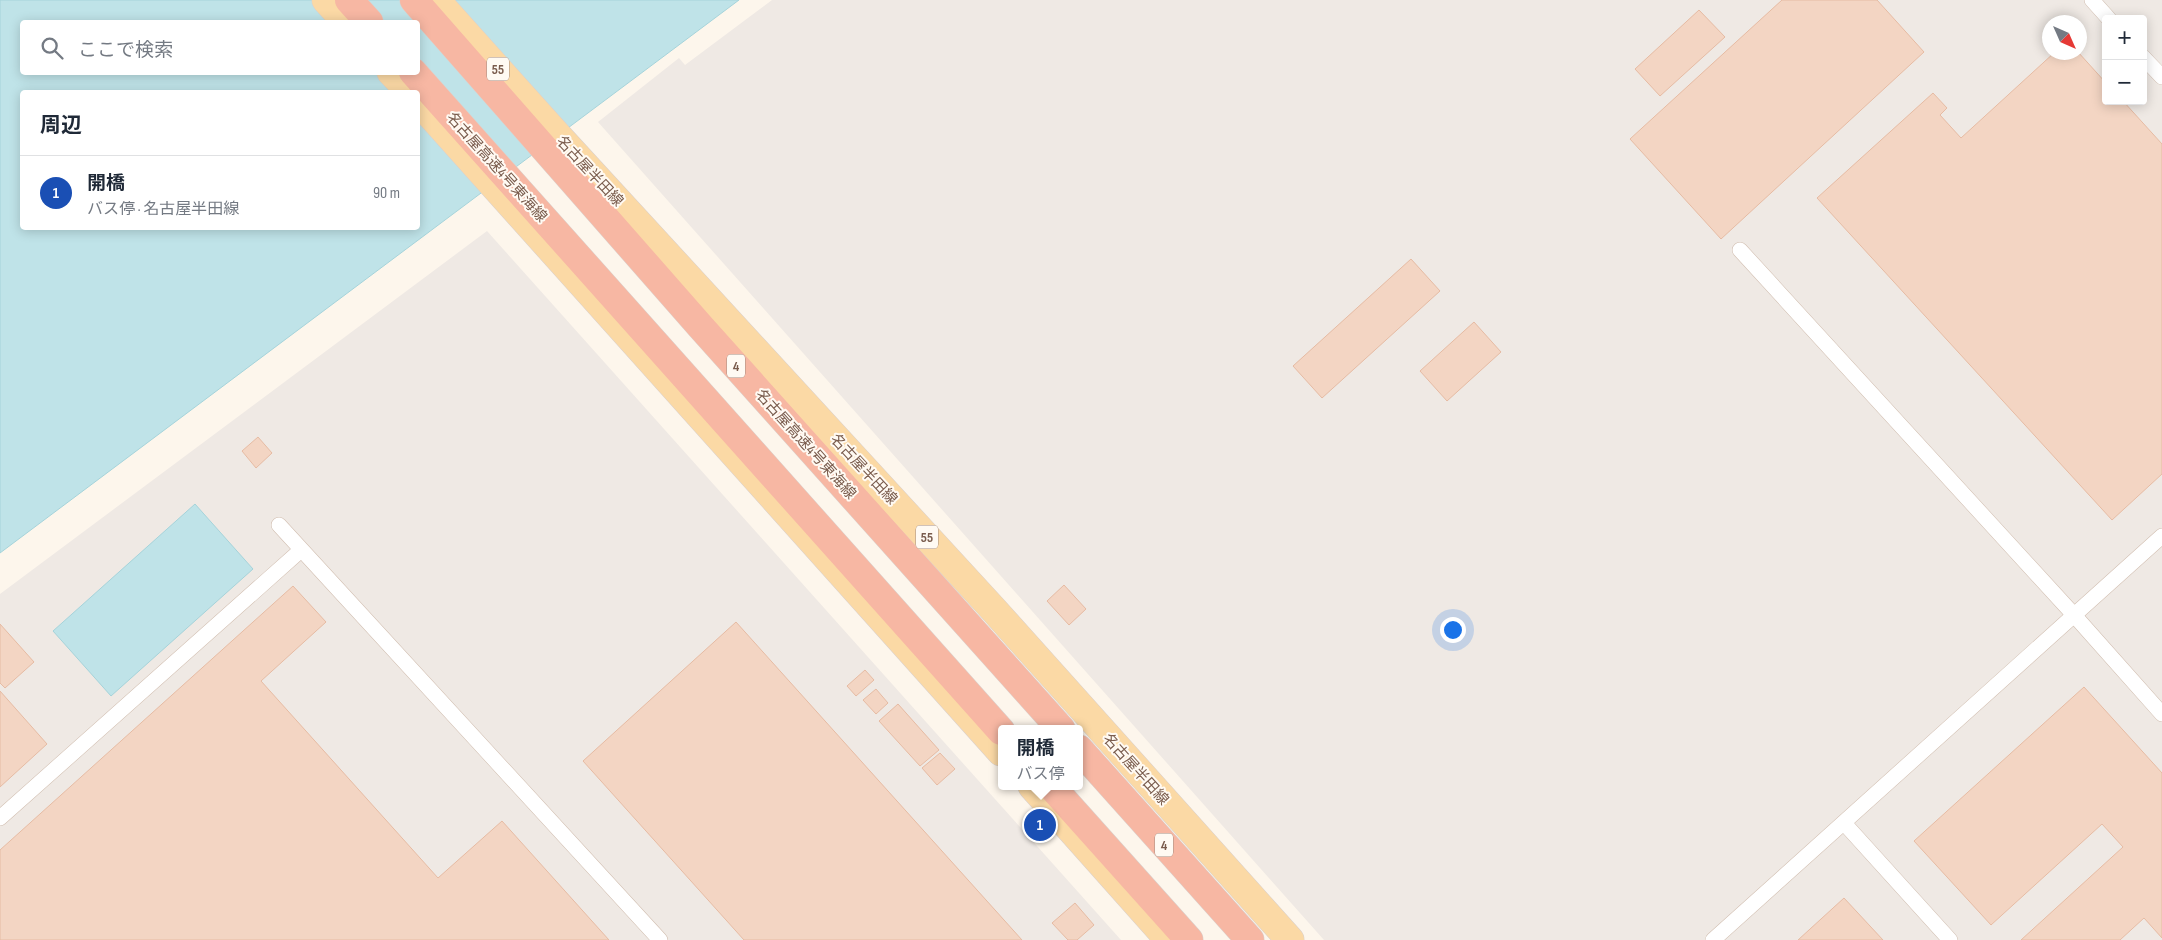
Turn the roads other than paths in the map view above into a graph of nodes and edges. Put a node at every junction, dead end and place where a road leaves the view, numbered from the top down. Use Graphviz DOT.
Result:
graph roads {
  1 [pos="326,0"];
  2 [pos="349,0"];
  3 [pos="414,0"];
  4 [pos="436,0"];
  5 [pos="2092,0"];
  6 [pos="2105,15"];
  7 [pos="344,20"];
  8 [pos="367,20"];
  9 [pos="2146,60"];
  10 [pos="395,75"];
  11 [pos="417,75"];
  12 [pos="2162,77"];
  13 [pos="408,90"];
  14 [pos="420,103"];
  15 [pos="1740,250"];
  16 [pos="279,525"];
  17 [pos="2162,536"];
  18 [pos="301,550"];
  19 [pos="2074,615"];
  20 [pos="2162,714"];
  21 [pos="1057,725"];
  22 [pos="998,728"];
  23 [pos="998,749"];
  24 [pos="1083,753"];
  25 [pos="1036,790"];
  26 [pos="1055,790"];
  27 [pos="0,818"];
  28 [pos="1844,823"];
  29 [pos="660,940"];
  30 [pos="1169,940"];
  31 [pos="1189,940"];
  32 [pos="1250,940"];
  33 [pos="1290,940"];
  34 [pos="1713,940"];
  35 [pos="1950,940"];
  1 -- 7 [label="main road"];
  2 -- 8 [label="highway"];
  3 -- 21 [label="highway, 名古屋高速4号東海線 / 4"];
  4 -- 33 [label="main road, 名古屋半田線 / 55"];
  5 -- 6 [label="lane"];
  9 -- 12 [label="lane"];
  10 -- 13 [label="main road"];
  11 -- 22 [label="highway, 名古屋高速4号東海線"];
  14 -- 23 [label="main road"];
  15 -- 19 [label="lane"];
  16 -- 18 [label="lane"];
  17 -- 19 [label="lane"];
  18 -- 27 [label="lane"];
  18 -- 29 [label="lane"];
  19 -- 20 [label="lane"];
  19 -- 28 [label="lane"];
  24 -- 32 [label="highway, 4"];
  25 -- 30 [label="main road"];
  26 -- 31 [label="highway"];
  28 -- 34 [label="lane"];
  28 -- 35 [label="lane"];
}
